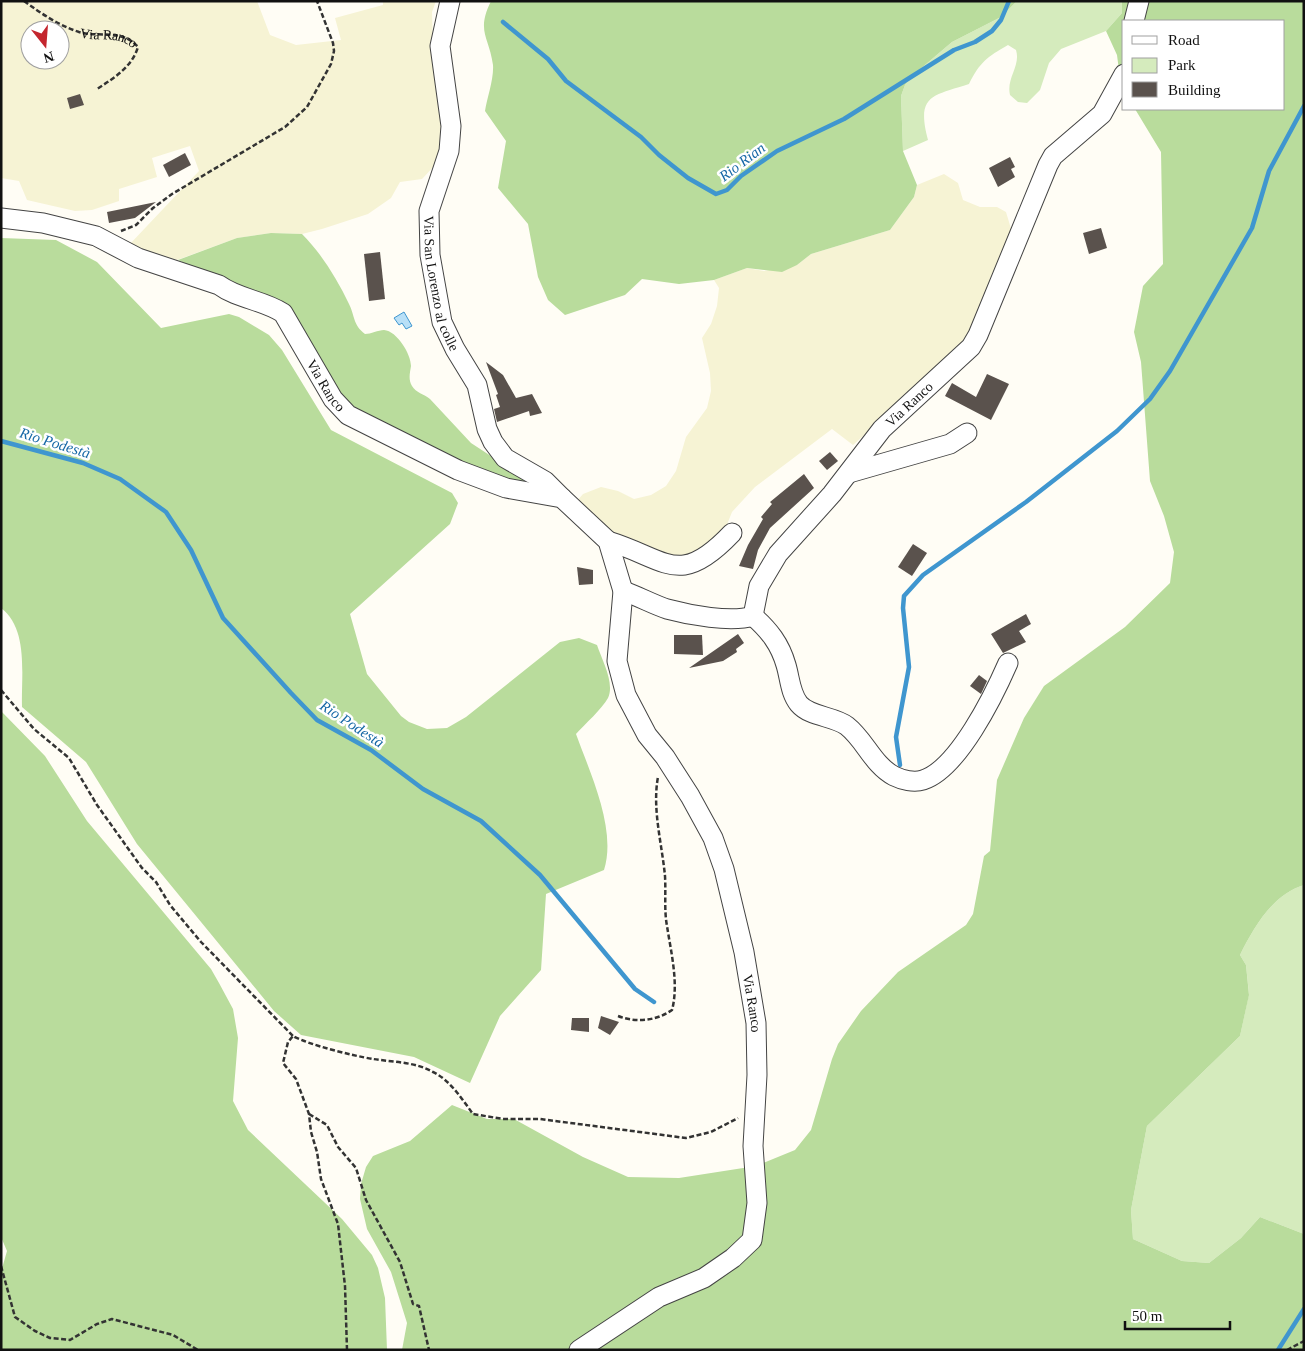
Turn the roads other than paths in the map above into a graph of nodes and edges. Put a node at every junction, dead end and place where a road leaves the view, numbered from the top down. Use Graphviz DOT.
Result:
graph roads {
  1 [pos="450,1"];
  2 [pos="1138,1"];
  3 [pos="1134,20"];
  4 [pos="1122,78"];
  5 [pos="1,218"];
  6 [pos="967,433"];
  7 [pos="849,473"];
  8 [pos="562,498"];
  9 [pos="732,533"];
  10 [pos="608,541"];
  11 [pos="623,591"];
  12 [pos="753,616"];
  13 [pos="1008,663"];
  14 [pos="579,1350"];
  1 -- 8 [label="street, Via San Lorenzo al colle"];
  2 -- 3 [label="street"];
  4 -- 7 [label="street, Via Ranco"];
  5 -- 8 [label="street, Via Ranco"];
  6 -- 7 [label="street"];
  7 -- 12 [label="street, Via Ranco"];
  8 -- 10 [label="street, Via Ranco"];
  9 -- 10 [label="street"];
  10 -- 11 [label="street, Via Ranco"];
  11 -- 12 [label="street"];
  11 -- 14 [label="street, Via Ranco"];
  12 -- 13 [label="street"];
}
